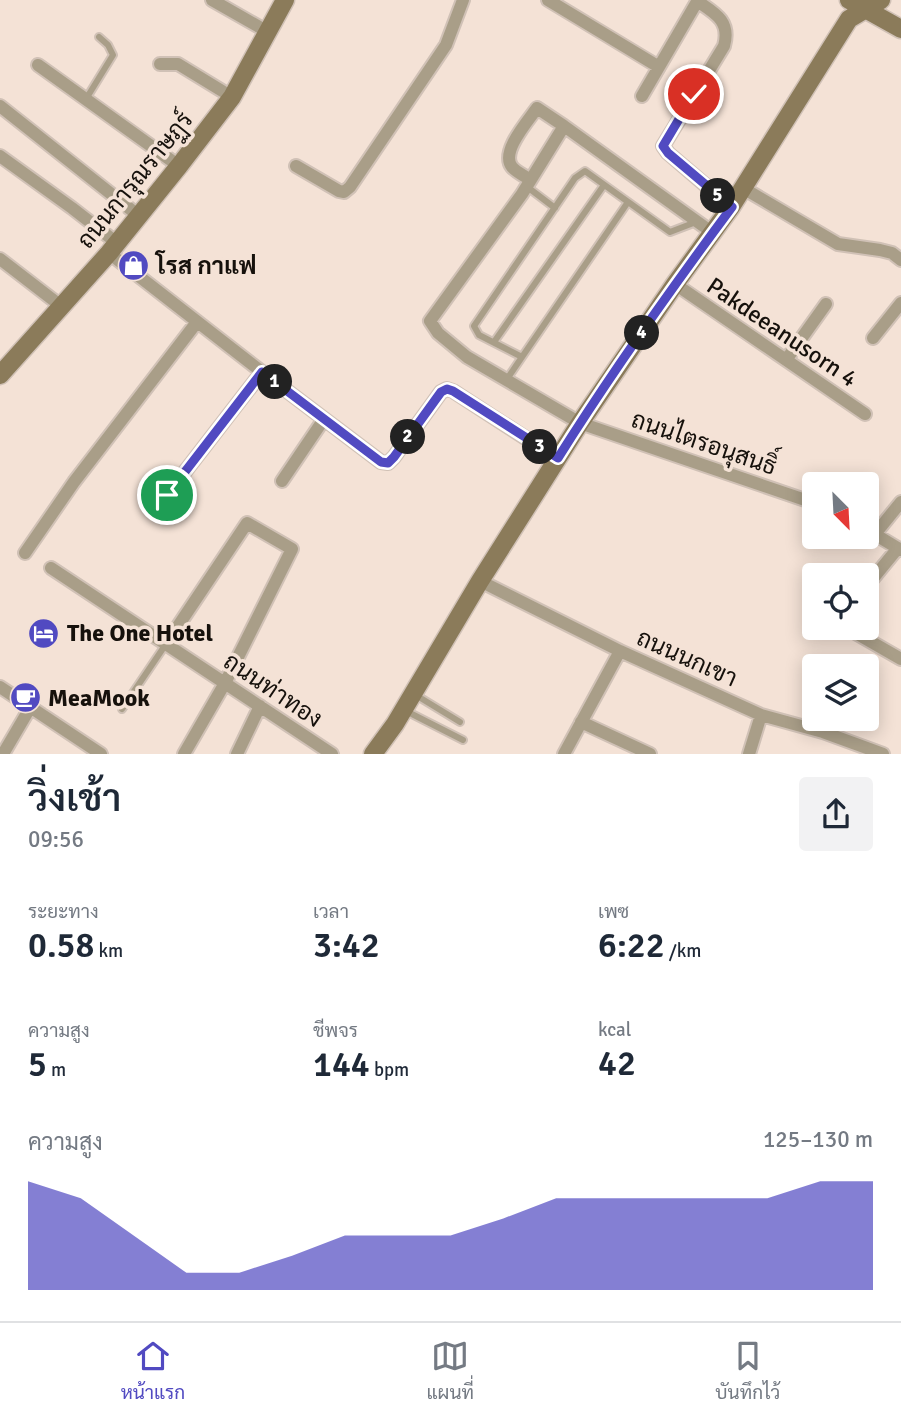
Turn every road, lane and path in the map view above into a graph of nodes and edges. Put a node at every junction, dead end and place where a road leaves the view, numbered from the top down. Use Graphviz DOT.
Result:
graph roads {
  1 [pos="212,0"];
  2 [pos="285,0"];
  3 [pos="463,0"];
  4 [pos="548,0"];
  5 [pos="849,0"];
  6 [pos="698,1"];
  7 [pos="874,5"];
  8 [pos="901,29"];
  9 [pos="268,32"];
  10 [pos="99,37"];
  11 [pos="160,64"];
  12 [pos="38,65"];
  13 [pos="659,67"];
  14 [pos="642,96"];
  15 [pos="232,97"];
  16 [pos="86,99"];
  17 [pos="0,106"];
  18 [pos="564,126"];
  19 [pos="0,156"];
  20 [pos="179,166"];
  21 [pos="296,166"];
  22 [pos="528,183"];
  23 [pos="604,185"];
  24 [pos="743,188"];
  25 [pos="628,202"];
  26 [pos="732,207"];
  27 [pos="555,208"];
  28 [pos="139,216"];
  29 [pos="697,221"];
  30 [pos="713,233"];
  31 [pos="113,248"];
  32 [pos="0,259"];
  33 [pos="901,260"];
  34 [pos="675,284"];
  35 [pos="901,303"];
  36 [pos="826,304"];
  37 [pos="61,306"];
  38 [pos="197,322"];
  39 [pos="873,338"];
  40 [pos="494,342"];
  41 [pos="522,357"];
  42 [pos="786,360"];
  43 [pos="262,372"];
  44 [pos="0,375"];
  45 [pos="507,379"];
  46 [pos="865,414"];
  47 [pos="324,419"];
  48 [pos="580,423"];
  49 [pos="558,458"];
  50 [pos="282,481"];
  51 [pos="167,495"];
  52 [pos="802,499"];
  53 [pos="901,502"];
  54 [pos="879,523"];
  55 [pos="879,537"];
  56 [pos="900,549"];
  57 [pos="25,553"];
  58 [pos="51,568"];
  59 [pos="879,572"];
  60 [pos="480,581"];
  61 [pos="868,640"];
  62 [pos="166,644"];
  63 [pos="620,651"];
  64 [pos="901,659"];
  65 [pos="225,683"];
  66 [pos="0,687"];
  67 [pos="413,693"];
  68 [pos="260,706"];
  69 [pos="30,708"];
  70 [pos="122,709"];
  71 [pos="403,710"];
  72 [pos="761,715"];
  73 [pos="460,722"];
  74 [pos="581,723"];
  75 [pos="463,740"];
  76 [pos="97,753"];
  77 [pos="3,754"];
  78 [pos="184,754"];
  79 [pos="237,754"];
  80 [pos="332,754"];
  81 [pos="373,754"];
  82 [pos="565,754"];
  83 [pos="650,754"];
  84 [pos="749,754"];
  85 [pos="883,754"];
  1 -- 9 [label="street"];
  2 -- 9 [label="street, ถนนการุณราษฏร์"];
  3 -- 21 [label="street"];
  4 -- 13 [label="street"];
  5 -- 7 [label="street"];
  6 -- 13 [label="street"];
  6 -- 26 [label="street"];
  7 -- 8 [label="street"];
  7 -- 24 [label="street"];
  9 -- 15 [label="street, ถนนการุณราษฏร์"];
  10 -- 16 [label="lane"];
  11 -- 15 [label="street"];
  12 -- 16 [label="street"];
  13 -- 14 [label="street"];
  15 -- 20 [label="street, ถนนการุณราษฏร์"];
  16 -- 20 [label="street"];
  17 -- 28 [label="street"];
  18 -- 22 [label="street"];
  18 -- 22 [label="street"];
  18 -- 29 [label="street"];
  19 -- 31 [label="street"];
  20 -- 28 [label="street, ถนนการุณราษฏร์"];
  22 -- 27 [label="lane"];
  22 -- 45 [label="street, ถนนไตรอนุสนธิ์"];
  23 -- 25 [label="lane"];
  23 -- 27 [label="lane"];
  23 -- 40 [label="lane"];
  24 -- 26 [label="street"];
  24 -- 33 [label="street"];
  25 -- 29 [label="lane"];
  25 -- 41 [label="lane"];
  26 -- 30 [label="street"];
  27 -- 40 [label="lane"];
  28 -- 31 [label="street, ถนนการุณราษฏร์"];
  29 -- 30 [label="street"];
  30 -- 34 [label="street"];
  31 -- 37 [label="street, ถนนการุณราษฏร์"];
  31 -- 38 [label="street"];
  32 -- 37 [label="street"];
  34 -- 42 [label="street, Pakdeeanusorn 4"];
  34 -- 48 [label="street"];
  35 -- 39 [label="street"];
  36 -- 42 [label="street"];
  37 -- 44 [label="street, ถนนการุณราษฏร์"];
  38 -- 43 [label="street"];
  38 -- 57 [label="street"];
  40 -- 41 [label="lane"];
  41 -- 45 [label="lane"];
  42 -- 46 [label="street, Pakdeeanusorn 4"];
  43 -- 47 [label="street"];
  43 -- 51 [label="street"];
  45 -- 48 [label="street, ถนนไตรอนุสนธิ์"];
  47 -- 49 [label="street"];
  47 -- 50 [label="street"];
  48 -- 49 [label="street"];
  48 -- 52 [label="street, ถนนไตรอนุสนธิ์"];
  49 -- 60 [label="street"];
  53 -- 54 [label="street"];
  55 -- 56 [label="street"];
  56 -- 59 [label="street"];
  58 -- 62 [label="street, ถนนท่าทอง"];
  60 -- 63 [label="street, ถนนนกเขา"];
  60 -- 67 [label="street"];
  61 -- 64 [label="street"];
  62 -- 65 [label="street, ถนนท่าทอง"];
  62 -- 65 [label="street"];
  62 -- 70 [label="lane"];
  63 -- 72 [label="street, ถนนนกเขา"];
  63 -- 74 [label="street"];
  65 -- 68 [label="street, ถนนท่าทอง"];
  65 -- 78 [label="street"];
  66 -- 69 [label="street"];
  67 -- 71 [label="street"];
  67 -- 73 [label="lane"];
  68 -- 79 [label="street"];
  68 -- 80 [label="street, ถนนท่าทอง"];
  69 -- 76 [label="street"];
  69 -- 77 [label="street"];
  71 -- 75 [label="lane"];
  71 -- 81 [label="street"];
  72 -- 84 [label="street"];
  72 -- 85 [label="street, ถนนนกเขา"];
  74 -- 82 [label="street"];
  74 -- 83 [label="street"];
}
